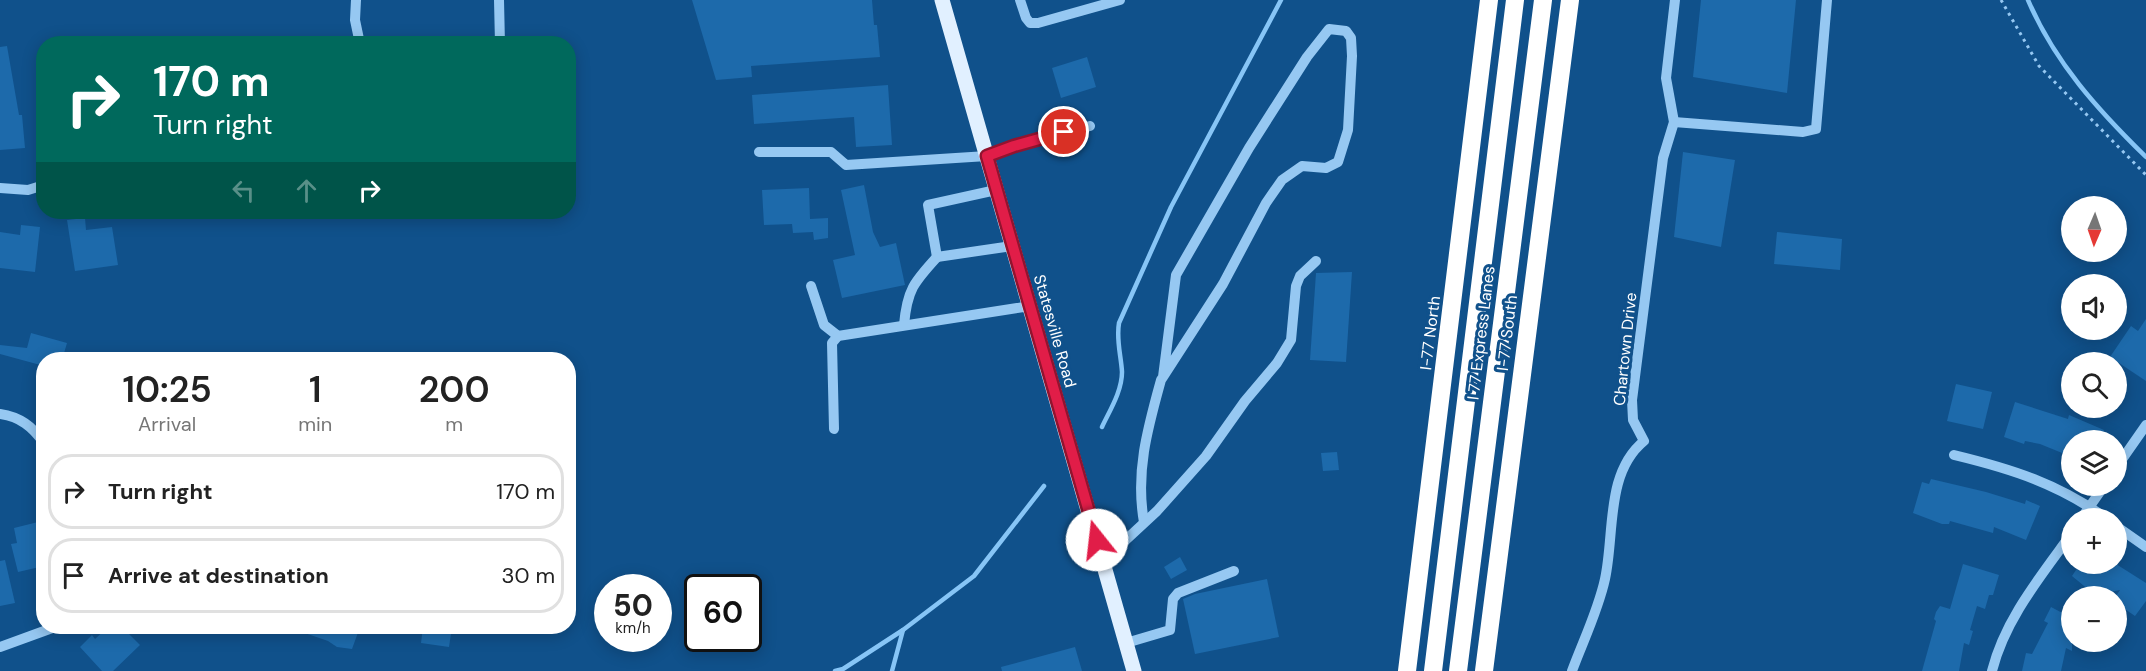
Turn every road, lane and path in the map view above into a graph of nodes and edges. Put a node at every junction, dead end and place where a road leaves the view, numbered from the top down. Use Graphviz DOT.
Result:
graph roads {
  1 [pos="356,0"];
  2 [pos="499,0"];
  3 [pos="942,0"];
  4 [pos="1020,0"];
  5 [pos="1120,0"];
  6 [pos="1489,0"];
  7 [pos="1515,0"];
  8 [pos="1544,0"];
  9 [pos="1570,0"];
  10 [pos="1675,0"];
  11 [pos="1827,0"];
  12 [pos="2001,0"];
  13 [pos="358,36"];
  14 [pos="500,36"];
  15 [pos="1674,122"];
  16 [pos="1090,126"];
  17 [pos="759,152"];
  18 [pos="987,156"];
  19 [pos="2146,175"];
  20 [pos="0,188"];
  21 [pos="36,188"];
  22 [pos="996,190"];
  23 [pos="1012,246"];
  24 [pos="937,257"];
  25 [pos="1316,261"];
  26 [pos="811,286"];
  27 [pos="1506,292"];
  28 [pos="1030,306"];
  29 [pos="904,325"];
  30 [pos="838,336"];
  31 [pos="1163,377"];
  32 [pos="0,414"];
  33 [pos="2146,425"];
  34 [pos="834,429"];
  35 [pos="36,432"];
  36 [pos="2127,452"];
  37 [pos="1954,455"];
  38 [pos="2097,496"];
  39 [pos="1505,501"];
  40 [pos="2090,506"];
  41 [pos="2093,508"];
  42 [pos="1144,522"];
  43 [pos="2127,534"];
  44 [pos="2146,547"];
  45 [pos="2061,548"];
  46 [pos="1103,561"];
  47 [pos="1234,571"];
  48 [pos="36,634"];
  49 [pos="1126,643"];
  50 [pos="0,647"];
  51 [pos="1134,671"];
  52 [pos="1407,671"];
  53 [pos="1433,671"];
  54 [pos="1458,671"];
  55 [pos="1485,671"];
  56 [pos="1572,671"];
  57 [pos="1992,671"];
  1 -- 13 [label="street"];
  2 -- 14 [label="street"];
  3 -- 18 [label="main road, Statesville Road"];
  4 -- 5 [label="street"];
  6 -- 52 [label="highway, I-77 North"];
  7 -- 53 [label="highway, I 77 Express Lanes"];
  8 -- 27 [label="highway, I 77 Express Lanes"];
  9 -- 39 [label="highway, I-77 South"];
  10 -- 15 [label="street"];
  11 -- 15 [label="street"];
  12 -- 19 [label="path"];
  15 -- 56 [label="street, Chartown Drive"];
  16 -- 18 [label="street"];
  17 -- 18 [label="street"];
  18 -- 22 [label="main road, Statesville Road"];
  20 -- 21 [label="street"];
  22 -- 23 [label="main road, Statesville Road"];
  22 -- 24 [label="street"];
  23 -- 24 [label="street"];
  23 -- 28 [label="main road, Statesville Road"];
  24 -- 29 [label="street"];
  25 -- 42 [label="street"];
  26 -- 30 [label="street"];
  27 -- 39 [label="highway"];
  27 -- 54 [label="highway, I 77 Express Lanes"];
  28 -- 29 [label="street"];
  28 -- 46 [label="main road, Statesville Road"];
  29 -- 30 [label="street"];
  30 -- 34 [label="street"];
  31 -- 31 [label="street"];
  31 -- 42 [label="street"];
  32 -- 35 [label="street"];
  33 -- 36 [label="street"];
  37 -- 40 [label="street"];
  38 -- 40 [label="street"];
  39 -- 55 [label="highway, I-77 South"];
  40 -- 41 [label="street"];
  42 -- 46 [label="street"];
  43 -- 44 [label="street"];
  45 -- 57 [label="street"];
  46 -- 49 [label="main road, Statesville Road"];
  47 -- 49 [label="street"];
  48 -- 50 [label="street"];
  49 -- 51 [label="main road, Statesville Road"];
}
